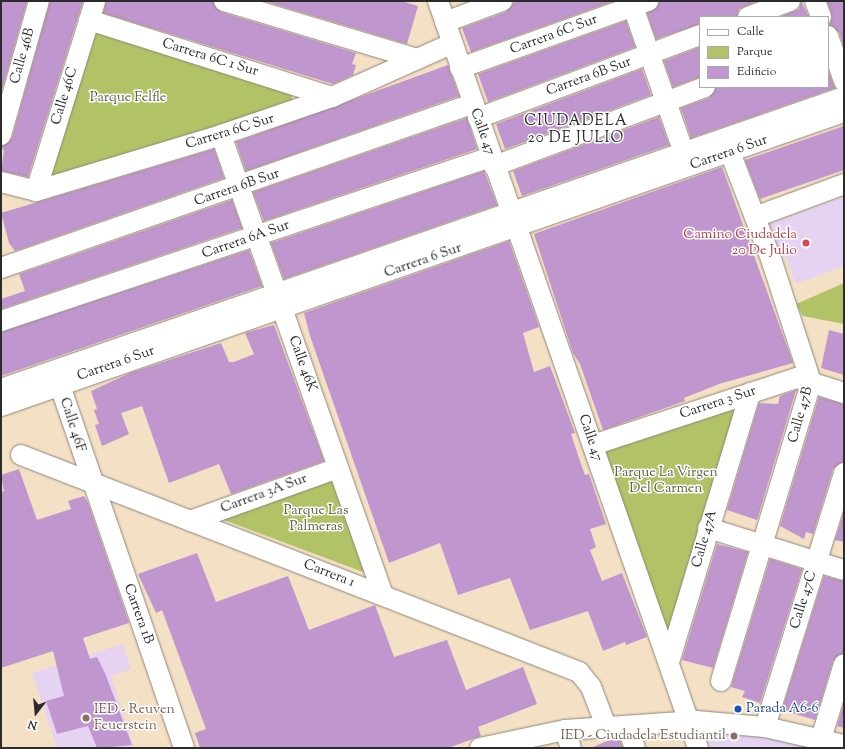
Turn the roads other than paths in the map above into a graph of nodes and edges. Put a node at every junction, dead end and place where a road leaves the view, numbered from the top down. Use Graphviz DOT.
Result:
graph roads {
  1 [pos="39,1"];
  2 [pos="95,1"];
  3 [pos="224,1"];
  4 [pos="502,1"];
  5 [pos="790,1"];
  6 [pos="815,1"];
  7 [pos="436,2"];
  8 [pos="638,3"];
  9 [pos="751,16"];
  10 [pos="821,16"];
  11 [pos="89,20"];
  12 [pos="445,22"];
  13 [pos="699,35"];
  14 [pos="832,38"];
  15 [pos="451,44"];
  16 [pos="649,54"];
  17 [pos="417,59"];
  18 [pos="460,68"];
  19 [pos="844,81"];
  20 [pos="703,88"];
  21 [pos="332,97"];
  22 [pos="844,97"];
  23 [pos="666,102"];
  24 [pos="475,111"];
  25 [pos="844,112"];
  26 [pos="1,134"];
  27 [pos="221,135"];
  28 [pos="730,152"];
  29 [pos="686,160"];
  30 [pos="493,161"];
  31 [pos="1,182"];
  32 [pos="844,184"];
  33 [pos="238,188"];
  34 [pos="36,191"];
  35 [pos="755,218"];
  36 [pos="513,222"];
  37 [pos="255,237"];
  38 [pos="1,268"];
  39 [pos="279,302"];
  40 [pos="1,321"];
  41 [pos="56,376"];
  42 [pos="811,382"];
  43 [pos="1,389"];
  44 [pos="750,393"];
  45 [pos="844,393"];
  46 [pos="1,406"];
  47 [pos="593,445"];
  48 [pos="21,455"];
  49 [pos="338,468"];
  50 [pos="844,474"];
  51 [pos="91,481"];
  52 [pos="190,521"];
  53 [pos="708,528"];
  54 [pos="763,546"];
  55 [pos="816,563"];
  56 [pos="844,570"];
  57 [pos="383,594"];
  58 [pos="669,662"];
  59 [pos="844,664"];
  60 [pos="721,681"];
  61 [pos="688,722"];
  62 [pos="606,726"];
  63 [pos="627,726"];
  64 [pos="765,727"];
  65 [pos="568,739"];
  66 [pos="821,739"];
  67 [pos="511,743"];
  68 [pos="844,745"];
  69 [pos="184,748"];
  70 [pos="480,748"];
  71 [pos="635,748"];
  72 [pos="698,748"];
  1 -- 26 [label="street, Calle 46B"];
  2 -- 11 [label="street, Calle 46C"];
  3 -- 17 [label="street"];
  4 -- 12 [label="street"];
  5 -- 9 [label="street"];
  6 -- 10 [label="street"];
  7 -- 12 [label="street, Calle 47"];
  8 -- 16 [label="street"];
  8 -- 18 [label="street, Carrera 6C Sur"];
  11 -- 21 [label="street, Carrera 6C 1 Sur"];
  11 -- 34 [label="street, Calle 46C"];
  12 -- 15 [label="street, Calle 47"];
  13 -- 16 [label="street, Carrera 6B Sur"];
  14 -- 19 [label="street"];
  15 -- 17 [label="street, Carrera 6C Sur"];
  15 -- 18 [label="street, Calle 47"];
  16 -- 23 [label="street"];
  16 -- 24 [label="street, Carrera 6B Sur"];
  17 -- 21 [label="street, Carrera 6C Sur"];
  18 -- 24 [label="street, Calle 47"];
  20 -- 23 [label="street, Carrera 6A Sur"];
  21 -- 27 [label="street, Carrera 6C Sur"];
  22 -- 29 [label="street, Carrera 6 Sur"];
  23 -- 29 [label="street"];
  23 -- 30 [label="street, Carrera 6A Sur"];
  24 -- 30 [label="street, Calle 47"];
  24 -- 33 [label="street, Carrera 6B Sur"];
  25 -- 28 [label="street, Carrera 6 Sur"];
  27 -- 33 [label="street, Calle 46K"];
  27 -- 34 [label="street, Carrera 6C Sur"];
  28 -- 29 [label="street, Carrera 6 Sur"];
  28 -- 35 [label="street, Calle 47B"];
  29 -- 36 [label="street, Carrera 6 Sur"];
  30 -- 36 [label="street, Calle 47"];
  30 -- 37 [label="street, Carrera 6A Sur"];
  31 -- 34 [label="street"];
  32 -- 35 [label="street"];
  33 -- 37 [label="street, Calle 46K"];
  33 -- 38 [label="street, Carrera 6B Sur"];
  35 -- 42 [label="street, Calle 47B"];
  36 -- 39 [label="street, Carrera 6 Sur"];
  36 -- 47 [label="street, Calle 47"];
  37 -- 39 [label="street, Calle 46K"];
  37 -- 40 [label="street, Carrera 6A Sur"];
  39 -- 41 [label="street, Carrera 6 Sur"];
  39 -- 49 [label="street, Calle 46K"];
  41 -- 43 [label="street, Carrera 6 Sur"];
  41 -- 46 [label="street, Carrera 6 Sur"];
  41 -- 51 [label="street, Calle 46F"];
  42 -- 44 [label="street, Carrera 3 Sur"];
  42 -- 45 [label="street, Carrera 3 Sur"];
  42 -- 54 [label="street, Calle 47B"];
  44 -- 47 [label="street, Carrera 3 Sur"];
  44 -- 53 [label="street, Calle 47A"];
  47 -- 58 [label="street, Calle 47"];
  48 -- 51 [label="street, Carrera 1"];
  49 -- 52 [label="street, Carrera 3A Sur"];
  49 -- 57 [label="street, Calle 46K"];
  50 -- 55 [label="street, Calle 47C"];
  51 -- 52 [label="street, Carrera 1"];
  51 -- 69 [label="street, Carrera 1B"];
  52 -- 57 [label="street, Carrera 1"];
  53 -- 54 [label="street"];
  53 -- 58 [label="street, Calle 47A"];
  54 -- 55 [label="street"];
  54 -- 60 [label="street, Calle 47B"];
  55 -- 56 [label="street"];
  55 -- 64 [label="street, Calle 47C"];
  57 -- 62 [label="street, Carrera 1"];
  58 -- 61 [label="street, Calle 47"];
  59 -- 66 [label="street"];
  61 -- 63 [label="street"];
  61 -- 64 [label="street"];
  61 -- 72 [label="street, Calle 47"];
  62 -- 63 [label="street"];
  62 -- 65 [label="street"];
  63 -- 71 [label="street"];
  64 -- 66 [label="street"];
  65 -- 67 [label="street"];
  66 -- 68 [label="street"];
  67 -- 70 [label="street"];
}
